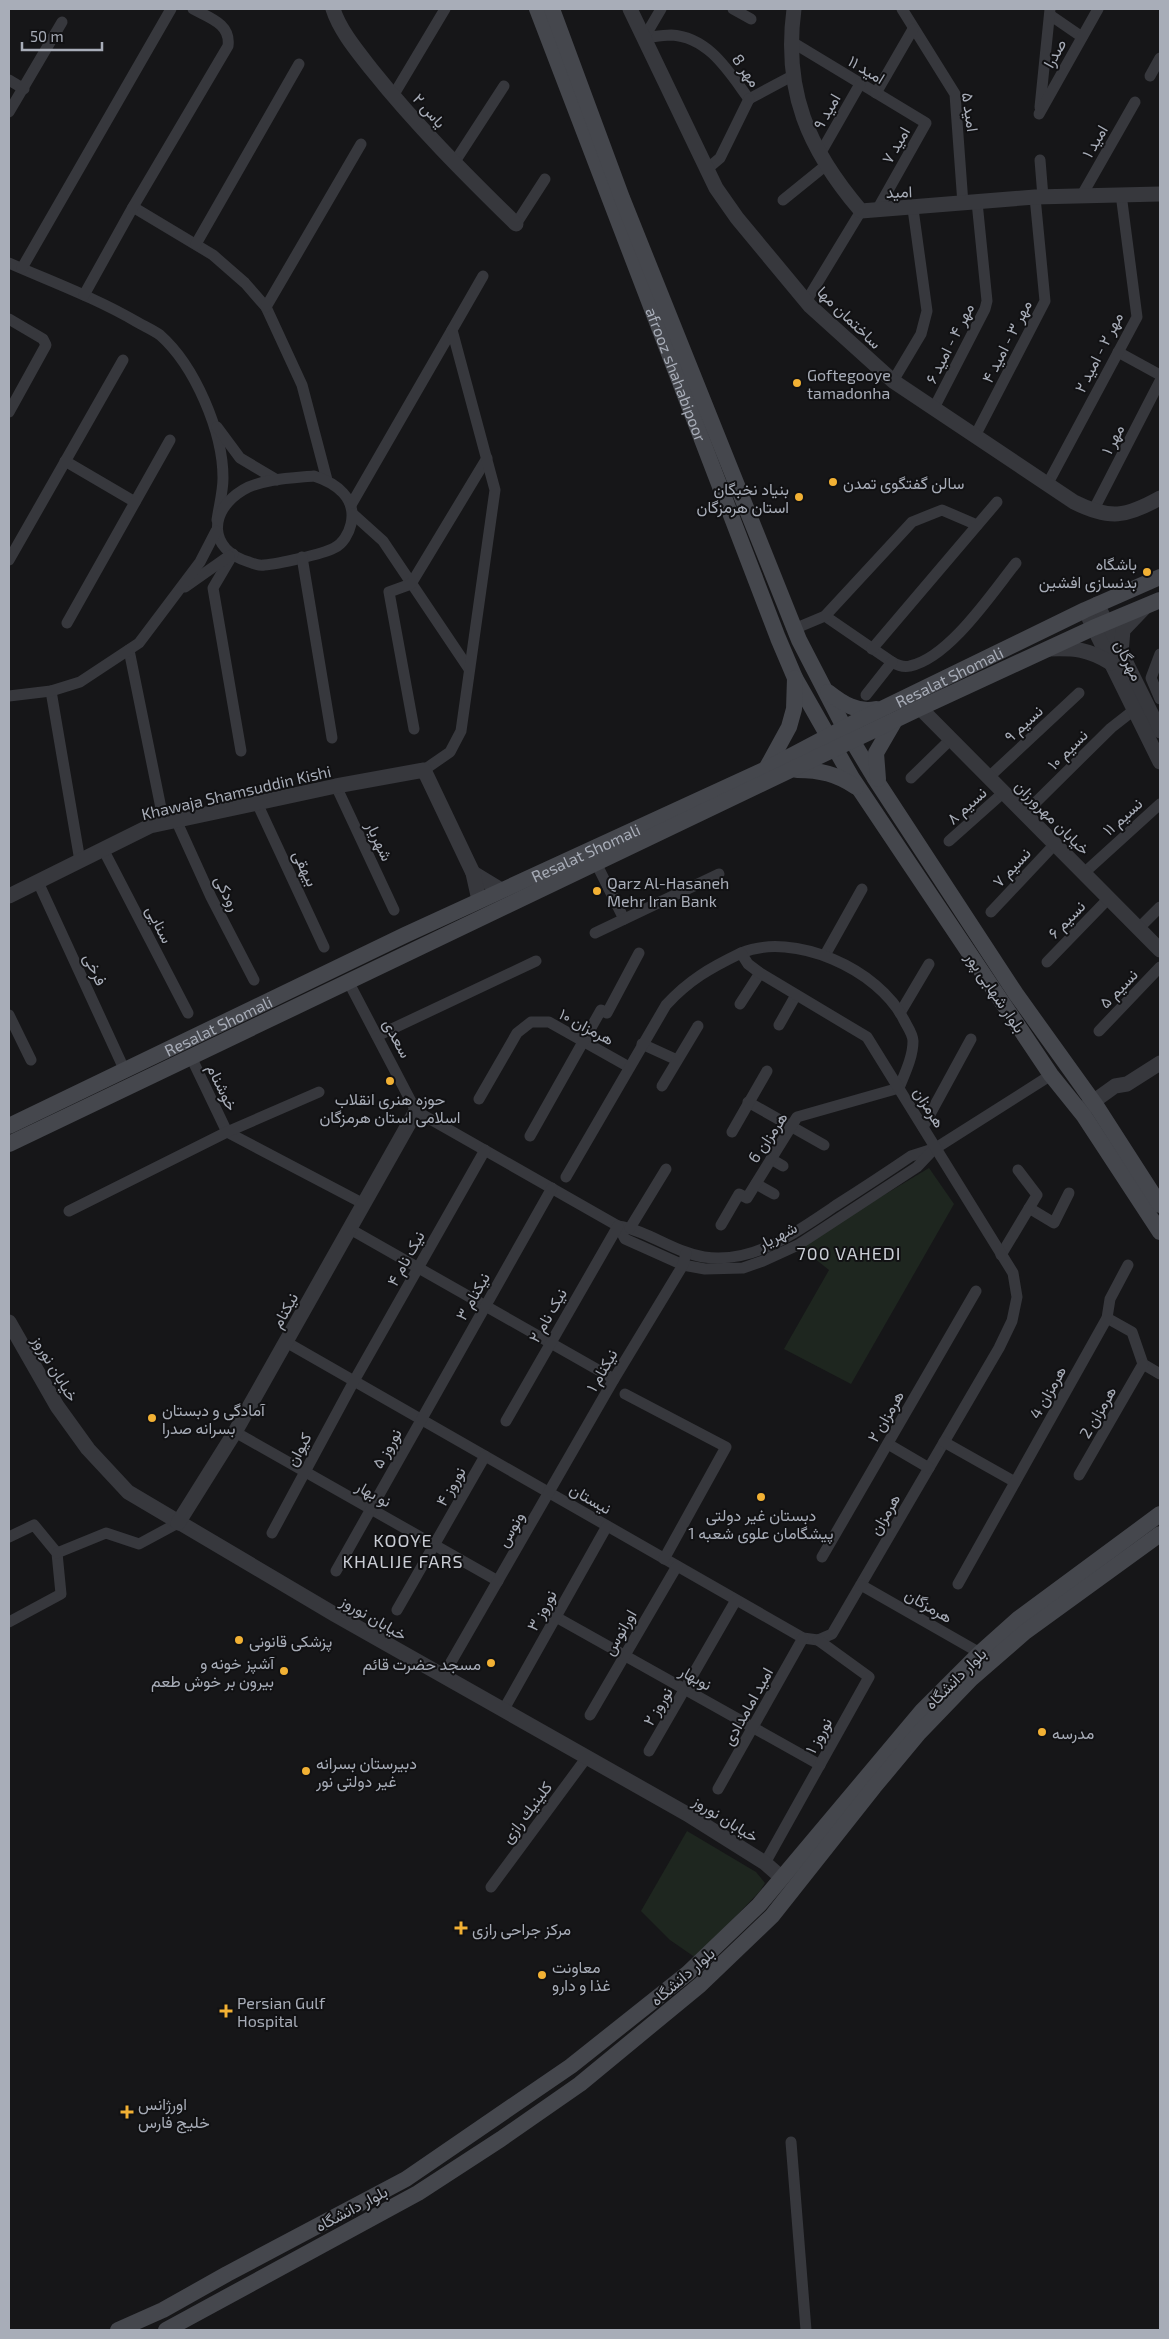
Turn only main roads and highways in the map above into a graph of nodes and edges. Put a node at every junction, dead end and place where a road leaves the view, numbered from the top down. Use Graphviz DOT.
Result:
graph roads {
  1 [pos="537,9"];
  2 [pos="552,9"];
  3 [pos="558,46"];
  4 [pos="1160,577"];
  5 [pos="1154,602"];
  6 [pos="795,678"];
  7 [pos="824,688"];
  8 [pos="883,708"];
  9 [pos="895,721"];
  10 [pos="844,727"];
  11 [pos="827,735"];
  12 [pos="853,742"];
  13 [pos="836,750"];
  14 [pos="766,769"];
  15 [pos="792,770"];
  16 [pos="881,788"];
  17 [pos="862,792"];
  18 [pos="593,856"];
  19 [pos="1065,1064"];
  20 [pos="1051,1075"];
  21 [pos="9,1126"];
  22 [pos="9,1144"];
  23 [pos="1160,1205"];
  24 [pos="1160,1232"];
  25 [pos="1160,1514"];
  26 [pos="1160,1534"];
  27 [pos="227,2274"];
  28 [pos="234,2292"];
  29 [pos="118,2330"];
  30 [pos="166,2330"];
  1 -- 3 [label="main road, afrooz shahabipoor"];
  2 -- 3 [label="main road, afrooz shahabipoor"];
  3 -- 6 [label="main road, afrooz shahabipoor"];
  3 -- 7 [label="main road, afrooz shahabipoor"];
  4 -- 8 [label="main road, Resalat Shomali"];
  5 -- 9 [label="main road, Resalat Shomali"];
  6 -- 11 [label="main road, afrooz shahabipoor"];
  6 -- 14 [label="main road"];
  7 -- 8 [label="main road"];
  7 -- 10 [label="main road, afrooz shahabipoor"];
  8 -- 10 [label="main road, Resalat Shomali"];
  9 -- 12 [label="main road, Resalat Shomali"];
  9 -- 16 [label="main road"];
  10 -- 11 [label="main road, Resalat Shomali"];
  10 -- 12 [label="main road, afrooz shahabipoor"];
  11 -- 13 [label="main road, afrooz shahabipoor"];
  11 -- 14 [label="main road, Resalat Shomali"];
  12 -- 13 [label="main road, Resalat Shomali"];
  12 -- 16 [label="main road, بلوار شهابی پور"];
  13 -- 15 [label="main road, Resalat Shomali"];
  13 -- 17 [label="main road, بلوار شهابی پور"];
  14 -- 18 [label="main road, Resalat Shomali"];
  15 -- 17 [label="main road"];
  15 -- 18 [label="main road, Resalat Shomali"];
  16 -- 19 [label="main road, بلوار شهابی پور"];
  17 -- 20 [label="main road, بلوار شهابی پور"];
  18 -- 21 [label="main road, Resalat Shomali"];
  18 -- 22 [label="main road, Resalat Shomali"];
  19 -- 20 [label="main road"];
  19 -- 23 [label="main road, بلوار شهابی پور"];
  20 -- 24 [label="main road, بلوار شهابی پور"];
  25 -- 27 [label="main road, بلوار دانشگاه"];
  26 -- 28 [label="main road, بلوار دانشگاه"];
  27 -- 28 [label="main road"];
  27 -- 29 [label="main road, بلوار دانشگاه"];
  28 -- 30 [label="main road, بلوار دانشگاه"];
}
